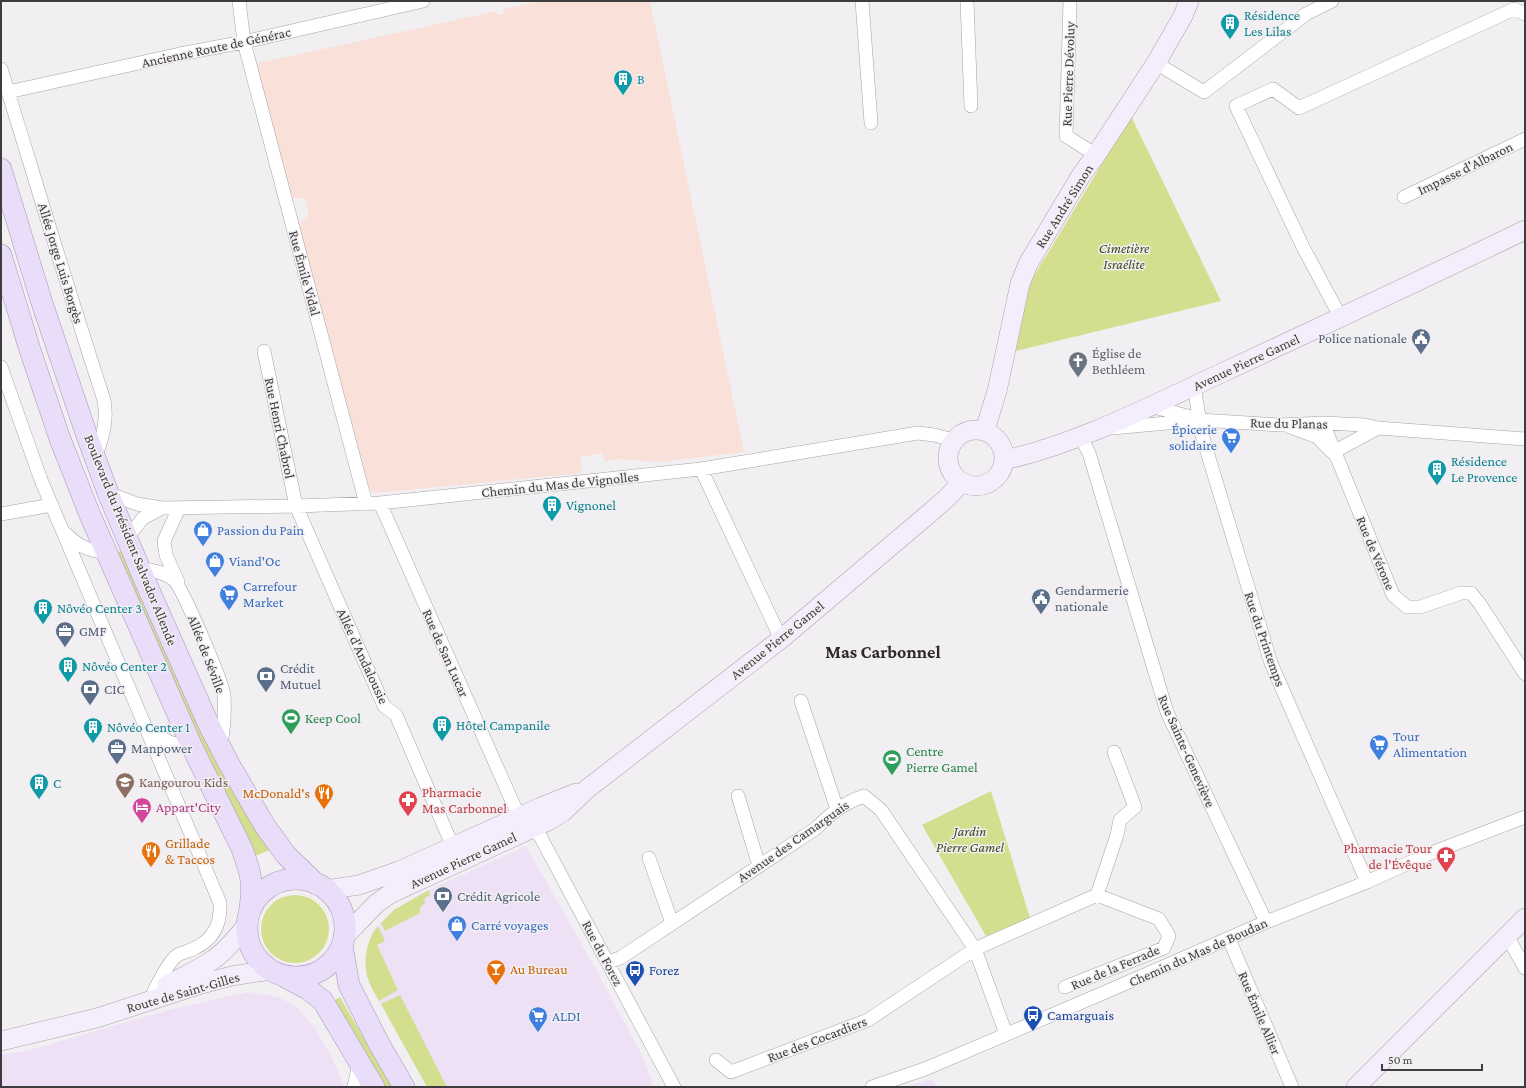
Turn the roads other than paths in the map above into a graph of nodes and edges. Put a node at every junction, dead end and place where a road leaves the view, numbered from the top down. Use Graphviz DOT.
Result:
graph roads {
  1 [pos="239,1"];
  2 [pos="423,1"];
  3 [pos="862,1"];
  4 [pos="967,1"];
  5 [pos="1070,1"];
  6 [pos="1189,1"];
  7 [pos="1332,1"];
  8 [pos="1525,14"];
  9 [pos="244,42"];
  10 [pos="1156,63"];
  11 [pos="1,69"];
  12 [pos="8,92"];
  13 [pos="971,106"];
  14 [pos="871,123"];
  15 [pos="1525,139"];
  16 [pos="1096,155"];
  17 [pos="1,169"];
  18 [pos="1404,197"];
  19 [pos="1525,230"];
  20 [pos="1,255"];
  21 [pos="1341,318"];
  22 [pos="264,351"];
  23 [pos="1,367"];
  24 [pos="1194,386"];
  25 [pos="1150,406"];
  26 [pos="1200,420"];
  27 [pos="1322,423"];
  28 [pos="1280,425"];
  29 [pos="1378,428"];
  30 [pos="1099,429"];
  31 [pos="985,430"];
  32 [pos="1080,438"];
  33 [pos="1525,439"];
  34 [pos="954,440"];
  35 [pos="1335,454"];
  36 [pos="95,459"];
  37 [pos="1005,460"];
  38 [pos="701,469"];
  39 [pos="961,483"];
  40 [pos="108,493"];
  41 [pos="380,503"];
  42 [pos="366,504"];
  43 [pos="52,505"];
  44 [pos="296,506"];
  45 [pos="162,508"];
  46 [pos="179,508"];
  47 [pos="1,514"];
  48 [pos="63,532"];
  49 [pos="127,538"];
  50 [pos="106,553"];
  51 [pos="140,567"];
  52 [pos="180,588"];
  53 [pos="781,639"];
  54 [pos="1525,674"];
  55 [pos="801,701"];
  56 [pos="148,730"];
  57 [pos="220,747"];
  58 [pos="193,749"];
  59 [pos="1114,752"];
  60 [pos="738,796"];
  61 [pos="837,809"];
  62 [pos="1525,817"];
  63 [pos="525,823"];
  64 [pos="453,847"];
  65 [pos="649,858"];
  66 [pos="759,866"];
  67 [pos="1366,882"];
  68 [pos="320,887"];
  69 [pos="1097,895"];
  70 [pos="1525,918"];
  71 [pos="248,920"];
  72 [pos="1266,922"];
  73 [pos="672,923"];
  74 [pos="1508,934"];
  75 [pos="1229,939"];
  76 [pos="343,941"];
  77 [pos="975,949"];
  78 [pos="608,962"];
  79 [pos="1525,968"];
  80 [pos="277,973"];
  81 [pos="1065,987"];
  82 [pos="154,991"];
  83 [pos="119,1010"];
  84 [pos="1006,1034"];
  85 [pos="1,1041"];
  86 [pos="716,1060"];
  87 [pos="359,1063"];
  88 [pos="354,1087"];
  89 [pos="374,1087"];
  90 [pos="404,1087"];
  91 [pos="674,1087"];
  92 [pos="872,1087"];
  93 [pos="1292,1087"];
  94 [pos="1356,1087"];
  1 -- 9 [label="street, Rue Émile Vidal"];
  2 -- 9 [label="street, Ancienne Route de Générac"];
  3 -- 14 [label="street"];
  4 -- 13 [label="street"];
  5 -- 16 [label="street, Rue Pierre Dévoluy"];
  6 -- 10 [label="street, Rue André Simon"];
  7 -- 10 [label="street"];
  8 -- 21 [label="street"];
  9 -- 12 [label="street, Ancienne Route de Générac"];
  9 -- 42 [label="street, Rue Émile Vidal"];
  10 -- 16 [label="street, Rue André Simon"];
  11 -- 12 [label="street, Allée Jorge Luis Borgès"];
  12 -- 36 [label="street, Allée Jorge Luis Borgès"];
  15 -- 18 [label="street, Impasse d'Albaron"];
  16 -- 31 [label="street, Rue André Simon"];
  17 -- 36 [label="main road, Boulevard du Président Salvador Allende"];
  19 -- 21 [label="street, Avenue Pierre Gamel"];
  20 -- 50 [label="main road, Boulevard du Président Salvador Allende"];
  21 -- 24 [label="street, Avenue Pierre Gamel"];
  22 -- 44 [label="street, Rue Henri Chabrol"];
  23 -- 43 [label="street"];
  24 -- 25 [label="street, Avenue Pierre Gamel"];
  24 -- 26 [label="street, Rue du Printemps"];
  25 -- 26 [label="street, Rue du Planas"];
  25 -- 30 [label="street, Avenue Pierre Gamel"];
  26 -- 28 [label="street, Rue du Planas"];
  26 -- 30 [label="street, Rue du Planas"];
  26 -- 67 [label="street, Rue du Printemps"];
  27 -- 28 [label="street, Rue du Planas"];
  27 -- 29 [label="street, Rue du Planas"];
  27 -- 35 [label="street, Rue de Vérone"];
  28 -- 35 [label="street, Rue de Vérone"];
  29 -- 33 [label="street, Rue du Planas"];
  29 -- 35 [label="street, Rue du Planas"];
  30 -- 32 [label="street, Avenue Pierre Gamel"];
  31 -- 34 [label="street"];
  31 -- 37 [label="street"];
  32 -- 37 [label="street, Avenue Pierre Gamel"];
  32 -- 72 [label="street, Rue Sainte-Geneviève"];
  34 -- 38 [label="street, Chemin du Mas de Vignolles"];
  34 -- 39 [label="street"];
  35 -- 54 [label="street, Rue de Vérone"];
  36 -- 40 [label="main road, Boulevard du Président Salvador Allende"];
  37 -- 39 [label="street"];
  38 -- 41 [label="street, Chemin du Mas de Vignolles"];
  38 -- 53 [label="street"];
  39 -- 53 [label="street, Avenue Pierre Gamel"];
  40 -- 45 [label="street, Chemin du Mas de Vignolles"];
  40 -- 49 [label="main road, Boulevard du Président Salvador Allende"];
  41 -- 42 [label="street, Chemin du Mas de Vignolles"];
  41 -- 63 [label="street, Rue de San Lucar"];
  42 -- 44 [label="street, Chemin du Mas de Vignolles"];
  43 -- 47 [label="street"];
  43 -- 48 [label="street"];
  44 -- 46 [label="street, Chemin du Mas de Vignolles"];
  44 -- 64 [label="street, Allée d'Andalousie"];
  45 -- 46 [label="street, Chemin du Mas de Vignolles"];
  45 -- 49 [label="street, Chemin du Mas de Vignolles"];
  46 -- 52 [label="street, Allée de Séville"];
  48 -- 50 [label="street"];
  48 -- 56 [label="street"];
  49 -- 51 [label="main road, Boulevard du Président Salvador Allende"];
  50 -- 58 [label="main road, Boulevard du Président Salvador Allende"];
  51 -- 52 [label="street, Allée de Séville"];
  51 -- 57 [label="main road, Boulevard du Président Salvador Allende"];
  52 -- 57 [label="street, Allée de Séville"];
  53 -- 63 [label="street, Avenue Pierre Gamel"];
  55 -- 61 [label="street"];
  56 -- 58 [label="street"];
  56 -- 82 [label="street"];
  57 -- 68 [label="main road, Boulevard du Président Salvador Allende"];
  58 -- 71 [label="main road, Boulevard du Président Salvador Allende"];
  59 -- 69 [label="street"];
  60 -- 66 [label="street"];
  61 -- 66 [label="street, Avenue des Camarguais"];
  61 -- 77 [label="street, Avenue des Camarguais"];
  62 -- 67 [label="street, Chemin du Mas de Boudan"];
  63 -- 64 [label="street, Avenue Pierre Gamel"];
  63 -- 76 [label="street, Avenue Pierre Gamel"];
  63 -- 78 [label="street, Rue du Forez"];
  64 -- 68 [label="street, Avenue Pierre Gamel"];
  65 -- 73 [label="street"];
  66 -- 73 [label="street, Avenue des Camarguais"];
  67 -- 72 [label="street, Chemin du Mas de Boudan"];
  68 -- 71 [label="main road"];
  68 -- 76 [label="main road"];
  69 -- 77 [label="street"];
  69 -- 81 [label="street, Rue de la Ferrade"];
  70 -- 74 [label="street"];
  71 -- 80 [label="main road"];
  71 -- 82 [label="street, Route de Saint-Gilles"];
  72 -- 75 [label="street, Chemin du Mas de Boudan"];
  73 -- 78 [label="street, Avenue des Camarguais"];
  74 -- 79 [label="street"];
  74 -- 94 [label="street"];
  75 -- 84 [label="street, Chemin du Mas de Boudan"];
  75 -- 93 [label="street, Rue Émile Allier"];
  76 -- 80 [label="main road"];
  76 -- 90 [label="main road"];
  77 -- 84 [label="street, Avenue des Camarguais"];
  77 -- 86 [label="street, Rue des Cocardiers"];
  78 -- 91 [label="street, Rue du Forez"];
  80 -- 83 [label="street, Route de Saint-Gilles"];
  80 -- 87 [label="main road"];
  82 -- 83 [label="street, Route de Saint-Gilles"];
  83 -- 85 [label="street, Route de Saint-Gilles"];
  84 -- 92 [label="street, Chemin du Mas de Boudan"];
  87 -- 88 [label="street"];
  87 -- 89 [label="main road"];
}
